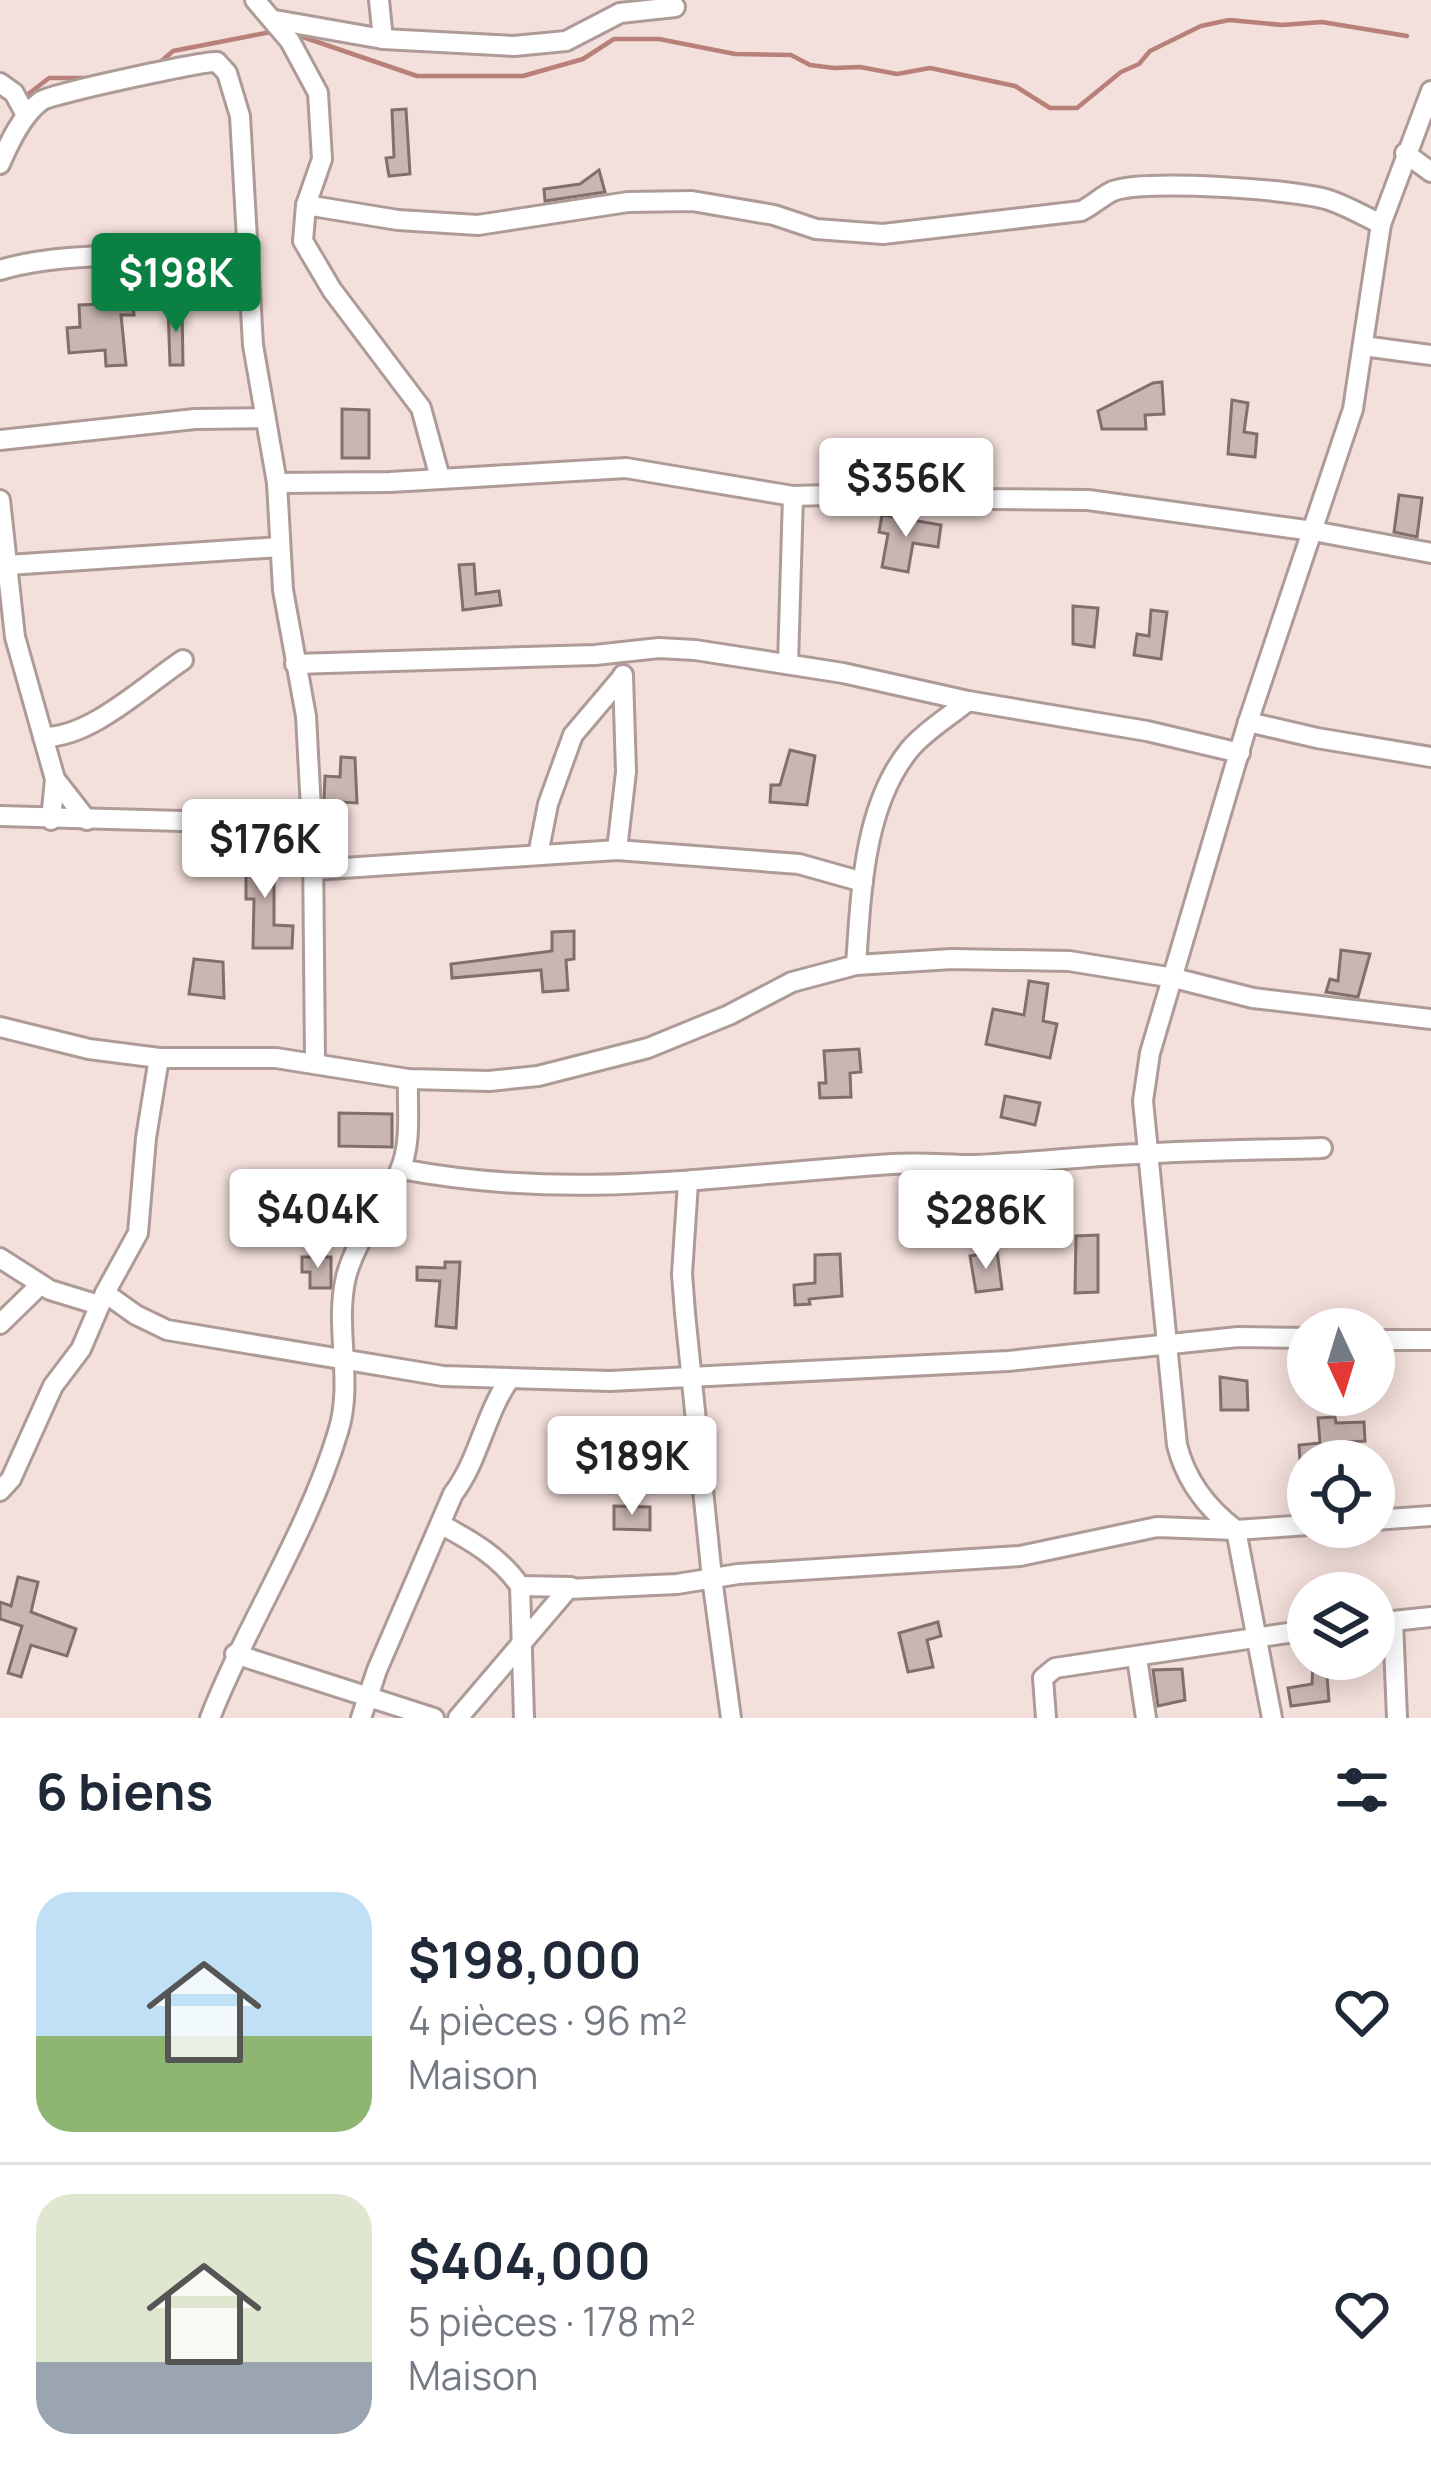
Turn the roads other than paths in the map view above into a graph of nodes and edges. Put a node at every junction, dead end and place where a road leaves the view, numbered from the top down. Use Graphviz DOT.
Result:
graph roads {
  1 [pos="255,0"];
  2 [pos="380,0"];
  3 [pos="675,8"];
  4 [pos="275,20"];
  5 [pos="383,39"];
  6 [pos="0,83"];
  7 [pos="1431,91"];
  8 [pos="26,115"];
  9 [pos="1405,153"];
  10 [pos="0,164"];
  11 [pos="1431,172"];
  12 [pos="306,205"];
  13 [pos="1381,224"];
  14 [pos="246,258"];
  15 [pos="0,270"];
  16 [pos="1363,346"];
  17 [pos="1431,356"];
  18 [pos="265,418"];
  19 [pos="0,440"];
  20 [pos="440,478"];
  21 [pos="277,483"];
  22 [pos="794,496"];
  23 [pos="0,500"];
  24 [pos="1313,530"];
  25 [pos="280,547"];
  26 [pos="1431,553"];
  27 [pos="8,565"];
  28 [pos="6,619"];
  29 [pos="627,650"];
  30 [pos="183,660"];
  31 [pos="295,664"];
  32 [pos="788,664"];
  33 [pos="622,676"];
  34 [pos="968,701"];
  35 [pos="1248,722"];
  36 [pos="43,737"];
  37 [pos="1240,753"];
  38 [pos="1431,757"];
  39 [pos="55,779"];
  40 [pos="0,816"];
  41 [pos="51,820"];
  42 [pos="87,820"];
  43 [pos="312,821"];
  44 [pos="617,850"];
  45 [pos="538,855"];
  46 [pos="313,870"];
  47 [pos="863,882"];
  48 [pos="856,965"];
  49 [pos="1174,978"];
  50 [pos="1431,1019"];
  51 [pos="0,1027"];
  52 [pos="159,1058"];
  53 [pos="315,1061"];
  54 [pos="408,1078"];
  55 [pos="1322,1148"];
  56 [pos="1146,1153"];
  57 [pos="401,1168"];
  58 [pos="688,1184"];
  59 [pos="0,1258"];
  60 [pos="40,1285"];
  61 [pos="102,1299"];
  62 [pos="0,1324"];
  63 [pos="1287,1338"];
  64 [pos="1395,1340"];
  65 [pos="1431,1340"];
  66 [pos="1167,1344"];
  67 [pos="344,1359"];
  68 [pos="691,1375"];
  69 [pos="509,1380"];
  70 [pos="0,1491"];
  71 [pos="1431,1516"];
  72 [pos="1395,1519"];
  73 [pos="442,1526"];
  74 [pos="1287,1526"];
  75 [pos="1236,1530"];
  76 [pos="712,1578"];
  77 [pos="520,1586"];
  78 [pos="575,1588"];
  79 [pos="1431,1617"];
  80 [pos="1395,1621"];
  81 [pos="1287,1634"];
  82 [pos="1257,1639"];
  83 [pos="521,1642"];
  84 [pos="236,1654"];
  85 [pos="1137,1658"];
  86 [pos="1392,1680"];
  87 [pos="368,1695"];
  88 [pos="210,1718"];
  89 [pos="361,1718"];
  90 [pos="434,1718"];
  91 [pos="458,1718"];
  92 [pos="524,1718"];
  93 [pos="731,1718"];
  94 [pos="1046,1718"];
  95 [pos="1146,1718"];
  96 [pos="1272,1718"];
  97 [pos="1397,1718"];
  1 -- 4 [label="street"];
  2 -- 5 [label="street"];
  3 -- 5 [label="street"];
  4 -- 5 [label="street"];
  4 -- 12 [label="street"];
  6 -- 8 [label="street"];
  7 -- 9 [label="street"];
  8 -- 10 [label="street"];
  8 -- 14 [label="street"];
  9 -- 11 [label="street"];
  9 -- 13 [label="street"];
  12 -- 13 [label="street"];
  12 -- 20 [label="street"];
  13 -- 16 [label="street"];
  14 -- 15 [label="street"];
  14 -- 18 [label="street"];
  16 -- 17 [label="street"];
  16 -- 24 [label="street"];
  18 -- 19 [label="street"];
  18 -- 21 [label="street"];
  20 -- 21 [label="street"];
  20 -- 22 [label="street"];
  21 -- 25 [label="street"];
  22 -- 24 [label="street"];
  22 -- 32 [label="street"];
  23 -- 27 [label="street"];
  24 -- 26 [label="street"];
  24 -- 35 [label="street"];
  25 -- 27 [label="street"];
  25 -- 31 [label="street"];
  27 -- 28 [label="street"];
  28 -- 36 [label="street"];
  29 -- 31 [label="street"];
  29 -- 32 [label="street"];
  29 -- 33 [label="street"];
  30 -- 36 [label="street"];
  31 -- 43 [label="street"];
  32 -- 34 [label="street"];
  33 -- 44 [label="street"];
  33 -- 45 [label="street"];
  34 -- 37 [label="street"];
  34 -- 47 [label="street"];
  35 -- 37 [label="street"];
  35 -- 38 [label="street"];
  36 -- 39 [label="street"];
  37 -- 49 [label="street"];
  39 -- 41 [label="street"];
  39 -- 42 [label="street"];
  40 -- 41 [label="street"];
  41 -- 42 [label="street"];
  42 -- 43 [label="street"];
  43 -- 46 [label="street"];
  44 -- 45 [label="street"];
  44 -- 47 [label="street"];
  45 -- 46 [label="street"];
  46 -- 53 [label="street"];
  47 -- 48 [label="street"];
  48 -- 49 [label="street"];
  48 -- 54 [label="street"];
  49 -- 50 [label="street"];
  49 -- 56 [label="street"];
  51 -- 52 [label="street"];
  52 -- 53 [label="street"];
  52 -- 61 [label="street"];
  53 -- 54 [label="street"];
  54 -- 57 [label="street"];
  55 -- 56 [label="street"];
  56 -- 58 [label="street"];
  56 -- 66 [label="street"];
  57 -- 58 [label="street"];
  57 -- 67 [label="street"];
  58 -- 68 [label="street"];
  59 -- 60 [label="street"];
  60 -- 61 [label="street"];
  60 -- 62 [label="street"];
  61 -- 67 [label="street"];
  61 -- 70 [label="street"];
  63 -- 66 [label="street"];
  64 -- 65 [label="street"];
  66 -- 68 [label="street"];
  66 -- 75 [label="street"];
  67 -- 69 [label="street"];
  67 -- 84 [label="street"];
  68 -- 69 [label="street"];
  68 -- 76 [label="street"];
  69 -- 73 [label="street"];
  71 -- 72 [label="street"];
  73 -- 77 [label="street"];
  73 -- 87 [label="street"];
  74 -- 75 [label="street"];
  75 -- 76 [label="street"];
  75 -- 82 [label="street"];
  76 -- 78 [label="street"];
  76 -- 93 [label="street"];
  77 -- 78 [label="street"];
  77 -- 83 [label="street"];
  78 -- 83 [label="street"];
  79 -- 80 [label="street"];
  81 -- 82 [label="street"];
  82 -- 85 [label="street"];
  82 -- 96 [label="street"];
  83 -- 91 [label="street"];
  83 -- 92 [label="street"];
  84 -- 87 [label="street"];
  84 -- 88 [label="street"];
  85 -- 94 [label="street"];
  85 -- 95 [label="street"];
  86 -- 97 [label="street"];
  87 -- 89 [label="street"];
  87 -- 90 [label="street"];
}
